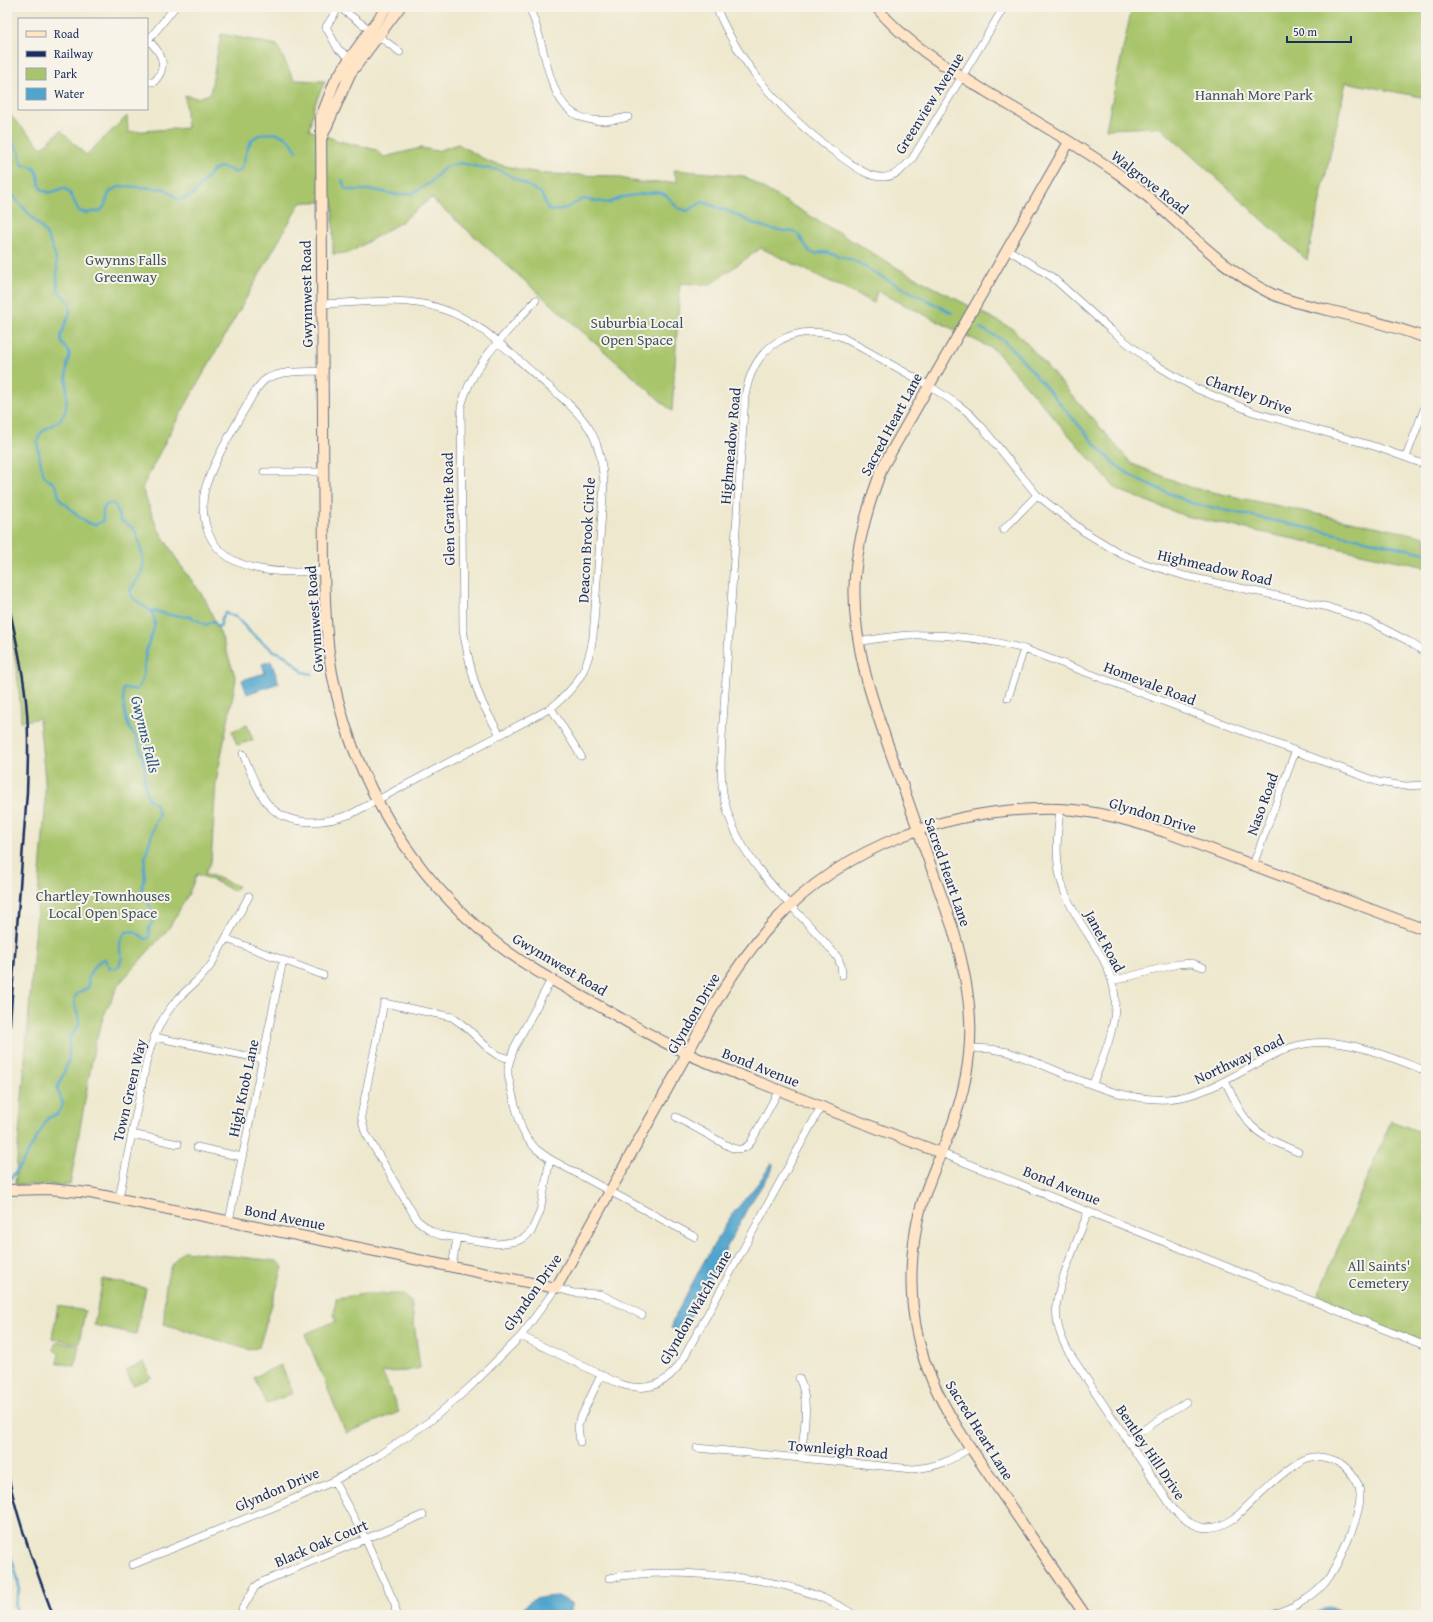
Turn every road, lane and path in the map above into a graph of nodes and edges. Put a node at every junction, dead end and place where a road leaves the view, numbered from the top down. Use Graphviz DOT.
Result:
graph roads {
  1 [pos="175,7"];
  2 [pos="339,7"];
  3 [pos="387,7"];
  4 [pos="400,7"];
  5 [pos="529,7"];
  6 [pos="716,7"];
  7 [pos="876,7"];
  8 [pos="1004,7"];
  9 [pos="370,30"];
  10 [pos="379,36"];
  11 [pos="148,41"];
  12 [pos="400,52"];
  13 [pos="354,61"];
  14 [pos="961,76"];
  15 [pos="148,82"];
  16 [pos="628,117"];
  17 [pos="1069,142"];
  18 [pos="1008,249"];
  19 [pos="536,300"];
  20 [pos="322,304"];
  21 [pos="1426,338"];
  22 [pos="498,342"];
  23 [pos="322,371"];
  24 [pos="928,386"];
  25 [pos="1426,404"];
  26 [pos="1406,457"];
  27 [pos="1426,466"];
  28 [pos="264,472"];
  29 [pos="324,472"];
  30 [pos="1038,495"];
  31 [pos="1003,530"];
  32 [pos="324,571"];
  33 [pos="858,642"];
  34 [pos="1024,649"];
  35 [pos="1426,653"];
  36 [pos="1008,698"];
  37 [pos="551,708"];
  38 [pos="500,735"];
  39 [pos="1295,752"];
  40 [pos="243,754"];
  41 [pos="581,756"];
  42 [pos="1426,785"];
  43 [pos="376,800"];
  44 [pos="1060,809"];
  45 [pos="918,830"];
  46 [pos="1253,866"];
  47 [pos="249,896"];
  48 [pos="791,905"];
  49 [pos="1426,930"];
  50 [pos="227,939"];
  51 [pos="284,960"];
  52 [pos="1203,967"];
  53 [pos="323,975"];
  54 [pos="842,975"];
  55 [pos="551,980"];
  56 [pos="1112,981"];
  57 [pos="154,1037"];
  58 [pos="971,1048"];
  59 [pos="687,1054"];
  60 [pos="262,1059"];
  61 [pos="510,1059"];
  62 [pos="1426,1071"];
  63 [pos="1225,1081"];
  64 [pos="1093,1084"];
  65 [pos="779,1090"];
  66 [pos="821,1107"];
  67 [pos="676,1117"];
  68 [pos="132,1134"];
  69 [pos="178,1144"];
  70 [pos="197,1147"];
  71 [pos="1298,1152"];
  72 [pos="941,1153"];
  73 [pos="242,1157"];
  74 [pos="550,1159"];
  75 [pos="7,1190"];
  76 [pos="611,1192"];
  77 [pos="119,1198"];
  78 [pos="1088,1212"];
  79 [pos="229,1221"];
  80 [pos="695,1237"];
  81 [pos="457,1238"];
  82 [pos="452,1266"];
  83 [pos="556,1288"];
  84 [pos="642,1316"];
  85 [pos="521,1336"];
  86 [pos="1426,1346"];
  87 [pos="601,1375"];
  88 [pos="799,1378"];
  89 [pos="1186,1402"];
  90 [pos="1128,1440"];
  91 [pos="580,1442"];
  92 [pos="971,1447"];
  93 [pos="697,1448"];
  94 [pos="800,1458"];
  95 [pos="334,1481"];
  96 [pos="422,1515"];
  97 [pos="365,1538"];
  98 [pos="132,1566"];
  99 [pos="609,1578"];
  100 [pos="242,1609"];
  101 [pos="396,1615"];
  102 [pos="855,1615"];
  103 [pos="1085,1615"];
  104 [pos="1272,1615"];
  1 -- 11 [label="street"];
  2 -- 9 [label="street"];
  2 -- 13 [label="street"];
  3 -- 9 [label="street, Gwynnwest Road"];
  4 -- 10 [label="street, Gwynnwest Road"];
  5 -- 16 [label="street"];
  6 -- 14 [label="street, Greenview Avenue"];
  7 -- 14 [label="street, Walgrove Road"];
  8 -- 14 [label="street, Greenview Avenue"];
  9 -- 10 [label="street"];
  9 -- 13 [label="street, Gwynnwest Road"];
  10 -- 12 [label="street"];
  10 -- 13 [label="street, Gwynnwest Road"];
  11 -- 15 [label="street"];
  13 -- 20 [label="street, Gwynnwest Road"];
  14 -- 17 [label="street, Walgrove Road"];
  17 -- 18 [label="street, Sacred Heart Lane"];
  17 -- 21 [label="street, Walgrove Road"];
  18 -- 24 [label="street, Sacred Heart Lane"];
  18 -- 26 [label="street, Chartley Drive"];
  19 -- 22 [label="street, Glen Granite Road"];
  20 -- 22 [label="street, Deacon Brook Circle"];
  20 -- 23 [label="street, Gwynnwest Road"];
  22 -- 37 [label="street, Deacon Brook Circle"];
  22 -- 38 [label="street, Glen Granite Road"];
  23 -- 29 [label="street, Gwynnwest Road"];
  23 -- 32 [label="street"];
  24 -- 30 [label="street, Highmeadow Road"];
  24 -- 33 [label="street, Sacred Heart Lane"];
  24 -- 48 [label="street, Highmeadow Road"];
  25 -- 26 [label="street"];
  26 -- 27 [label="street, Chartley Drive"];
  28 -- 29 [label="street"];
  29 -- 32 [label="street, Gwynnwest Road"];
  30 -- 31 [label="street"];
  30 -- 35 [label="street, Highmeadow Road"];
  32 -- 43 [label="street, Gwynnwest Road"];
  33 -- 34 [label="street, Homevale Road"];
  33 -- 45 [label="street, Sacred Heart Lane"];
  34 -- 36 [label="street"];
  34 -- 39 [label="street, Homevale Road"];
  37 -- 38 [label="street, Deacon Brook Circle"];
  37 -- 41 [label="street"];
  38 -- 43 [label="street, Deacon Brook Circle"];
  39 -- 42 [label="street, Homevale Road"];
  39 -- 46 [label="street, Naso Road"];
  40 -- 43 [label="street, Deacon Brook Circle"];
  43 -- 55 [label="street, Gwynnwest Road"];
  44 -- 45 [label="street, Glyndon Drive"];
  44 -- 46 [label="street, Glyndon Drive"];
  44 -- 56 [label="street, Janet Road"];
  45 -- 48 [label="street, Glyndon Drive"];
  45 -- 58 [label="street, Sacred Heart Lane"];
  46 -- 49 [label="street, Glyndon Drive"];
  47 -- 50 [label="street, Town Green Way"];
  48 -- 54 [label="street, Highmeadow Road"];
  48 -- 59 [label="street, Glyndon Drive"];
  50 -- 51 [label="street"];
  50 -- 57 [label="street, Town Green Way"];
  51 -- 53 [label="street"];
  51 -- 60 [label="street, High Knob Lane"];
  52 -- 56 [label="street"];
  55 -- 59 [label="street, Gwynnwest Road"];
  55 -- 61 [label="street"];
  56 -- 64 [label="street, Janet Road"];
  57 -- 60 [label="street"];
  57 -- 68 [label="street, Town Green Way"];
  58 -- 64 [label="street, Northway Road"];
  58 -- 72 [label="street, Sacred Heart Lane"];
  59 -- 65 [label="street, Bond Avenue"];
  59 -- 76 [label="street, Glyndon Drive"];
  60 -- 73 [label="street, High Knob Lane"];
  61 -- 74 [label="street"];
  61 -- 81 [label="street"];
  62 -- 63 [label="street, Northway Road"];
  63 -- 64 [label="street, Northway Road"];
  63 -- 71 [label="street"];
  65 -- 66 [label="street, Bond Avenue"];
  65 -- 67 [label="street"];
  66 -- 72 [label="street, Bond Avenue"];
  66 -- 87 [label="street, Glyndon Watch Lane"];
  68 -- 69 [label="street"];
  68 -- 77 [label="street, Town Green Way"];
  70 -- 73 [label="street"];
  72 -- 78 [label="street, Bond Avenue"];
  72 -- 92 [label="street, Sacred Heart Lane"];
  73 -- 79 [label="street, High Knob Lane"];
  74 -- 76 [label="street"];
  74 -- 81 [label="street"];
  75 -- 77 [label="street, Bond Avenue"];
  76 -- 80 [label="street"];
  76 -- 83 [label="street, Glyndon Drive"];
  77 -- 79 [label="street, Bond Avenue"];
  78 -- 86 [label="street, Bond Avenue"];
  78 -- 90 [label="street, Bentley Hill Drive"];
  79 -- 82 [label="street, Bond Avenue"];
  81 -- 82 [label="street"];
  82 -- 83 [label="street, Bond Avenue"];
  83 -- 84 [label="street"];
  83 -- 85 [label="street, Glyndon Drive"];
  85 -- 87 [label="street, Glyndon Watch Lane"];
  85 -- 95 [label="street, Glyndon Drive"];
  87 -- 91 [label="street"];
  88 -- 94 [label="street"];
  89 -- 90 [label="street"];
  90 -- 104 [label="street, Bentley Hill Drive"];
  92 -- 94 [label="street, Townleigh Road"];
  92 -- 103 [label="street, Sacred Heart Lane"];
  93 -- 94 [label="street, Townleigh Road"];
  95 -- 97 [label="street"];
  95 -- 98 [label="street, Glyndon Drive"];
  96 -- 97 [label="street, Black Oak Court"];
  97 -- 100 [label="street, Black Oak Court"];
  97 -- 101 [label="street"];
  99 -- 102 [label="street"];
}
